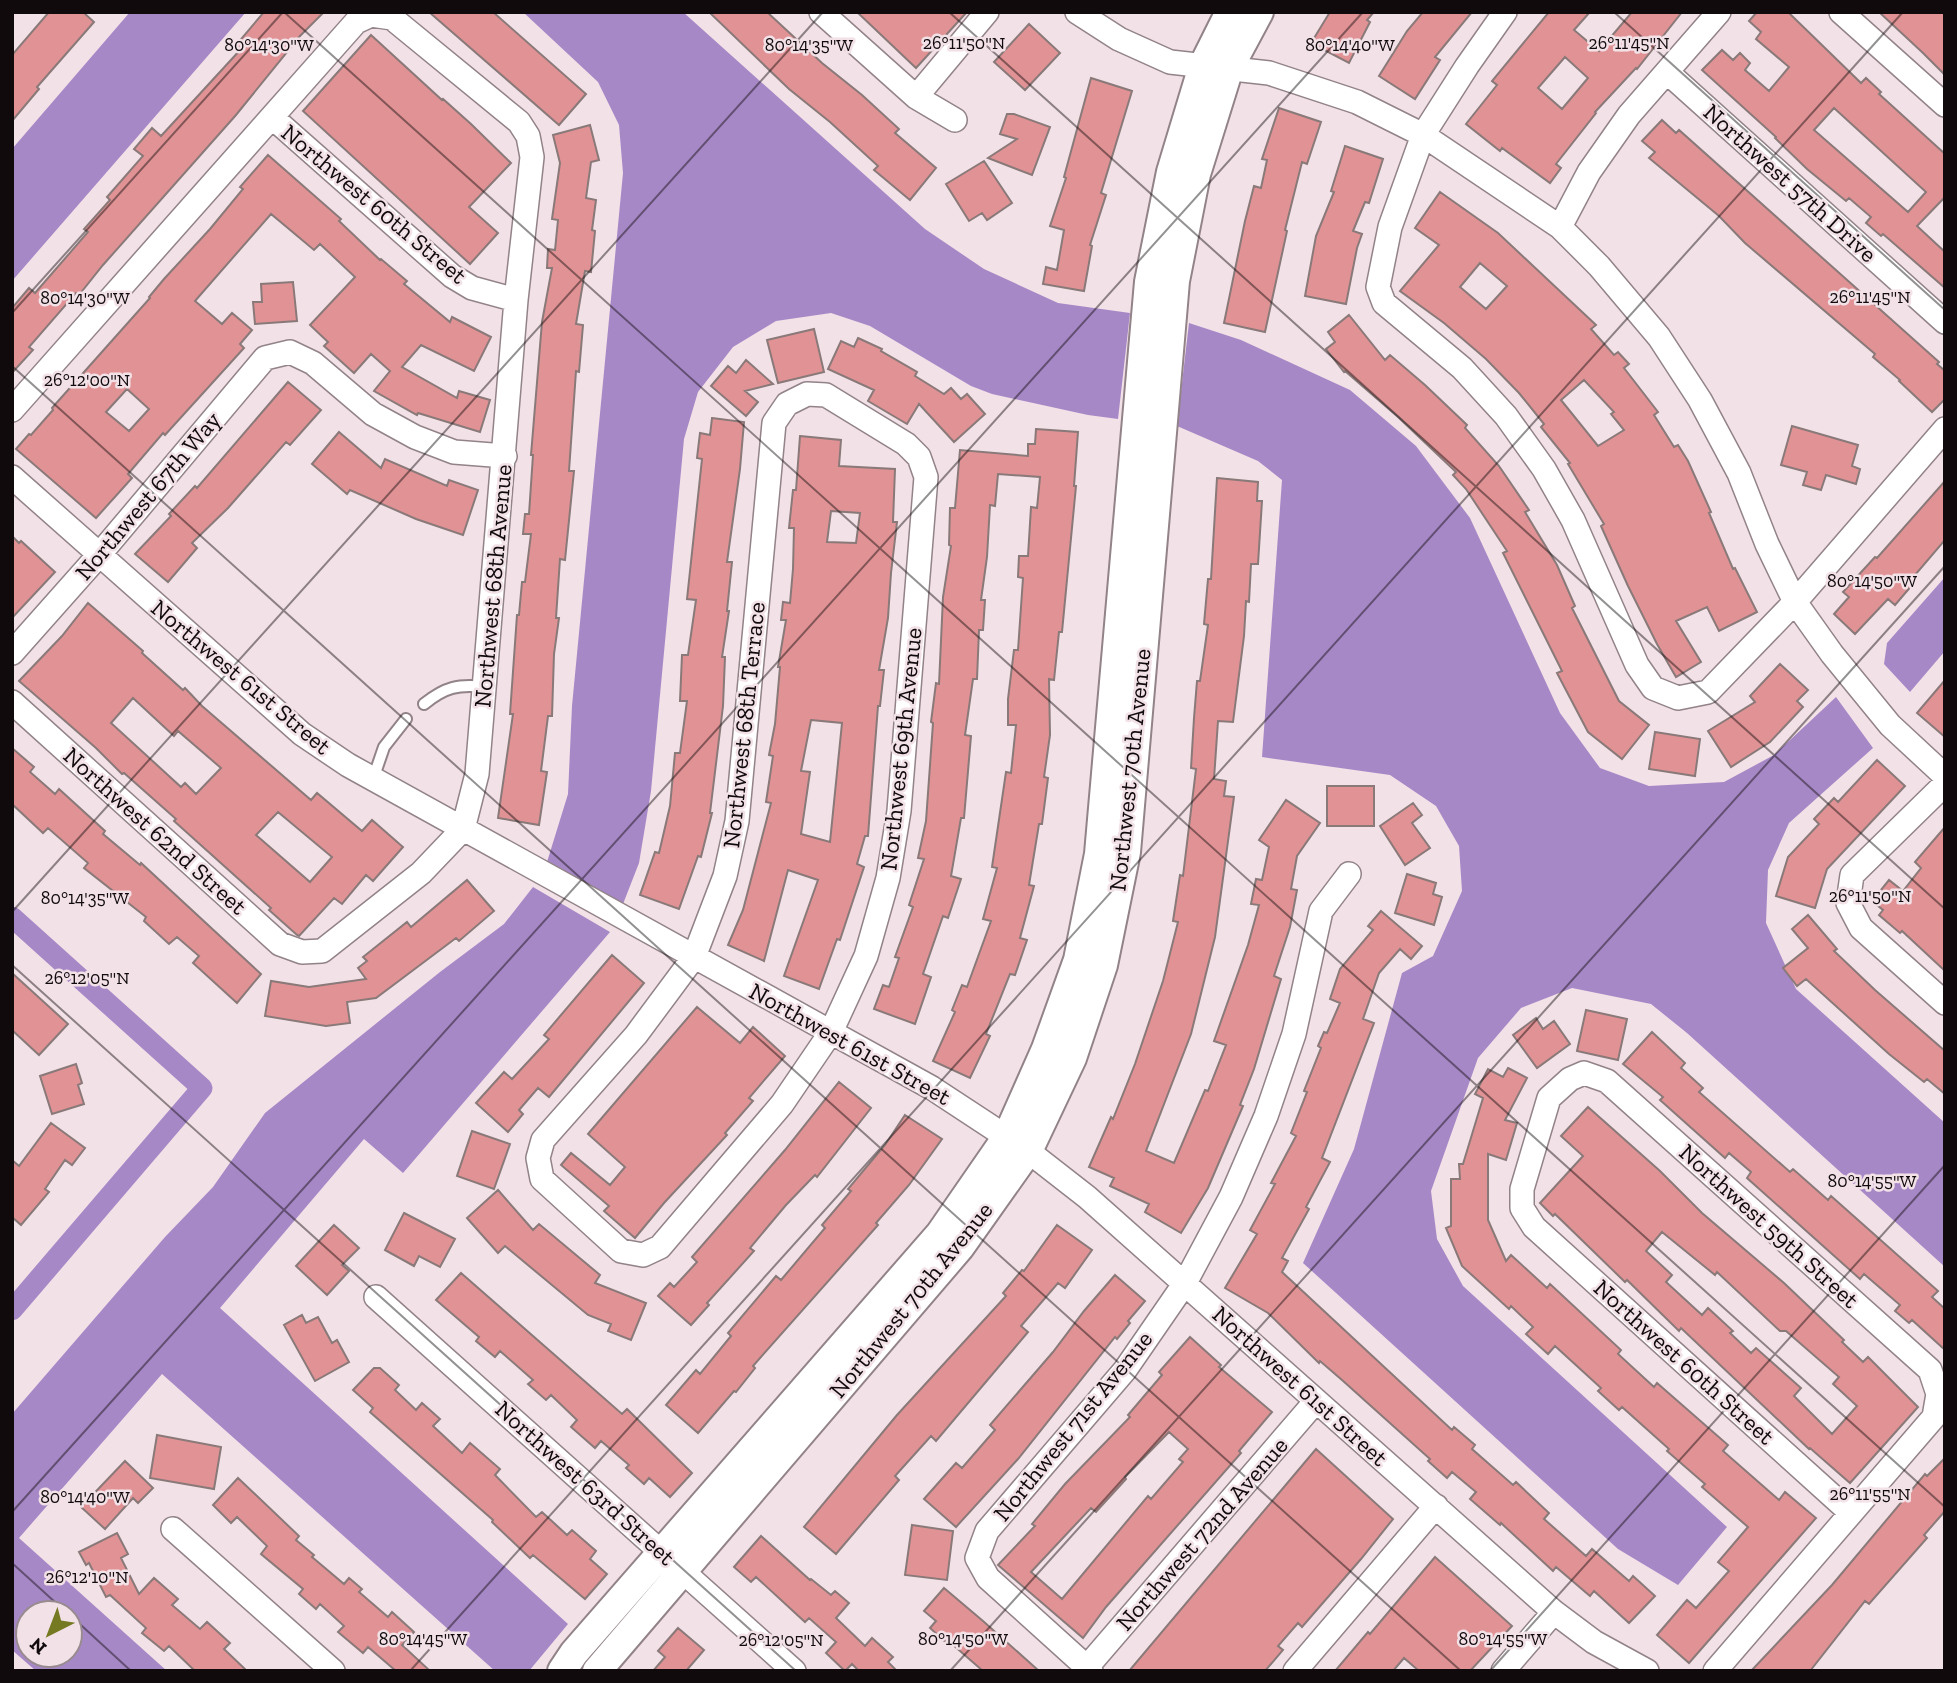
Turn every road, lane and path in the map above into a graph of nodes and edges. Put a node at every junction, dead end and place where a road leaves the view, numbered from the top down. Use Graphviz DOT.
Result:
graph roads {
  1 [pos="821,12"];
  2 [pos="988,12"];
  3 [pos="1077,12"];
  4 [pos="1230,12"];
  5 [pos="1259,12"];
  6 [pos="1505,12"];
  7 [pos="1718,12"];
  8 [pos="1841,12"];
  9 [pos="1216,67"];
  10 [pos="1667,72"];
  11 [pos="916,97"];
  12 [pos="1945,105"];
  13 [pos="273,118"];
  14 [pos="955,120"];
  15 [pos="1423,135"];
  16 [pos="1560,227"];
  17 [pos="516,300"];
  18 [pos="1945,322"];
  19 [pos="12,410"];
  20 [pos="1945,429"];
  21 [pos="505,456"];
  22 [pos="919,457"];
  23 [pos="12,477"];
  24 [pos="99,555"];
  25 [pos="1795,603"];
  26 [pos="12,653"];
  27 [pos="485,687"];
  28 [pos="12,702"];
  29 [pos="424,704"];
  30 [pos="405,719"];
  31 [pos="1945,776"];
  32 [pos="373,779"];
  33 [pos="1945,784"];
  34 [pos="463,829"];
  35 [pos="1349,874"];
  36 [pos="302,952"];
  37 [pos="694,957"];
  38 [pos="1945,1003"];
  39 [pos="831,1032"];
  40 [pos="1017,1144"];
  41 [pos="1522,1208"];
  42 [pos="643,1255"];
  43 [pos="1185,1283"];
  44 [pos="376,1297"];
  45 [pos="1316,1401"];
  46 [pos="1436,1506"];
  47 [pos="1850,1512"];
  48 [pos="173,1529"];
  49 [pos="672,1561"];
  50 [pos="1554,1612"];
  51 [pos="1089,1669"];
  52 [pos="333,1671"];
  53 [pos="562,1671"];
  54 [pos="597,1671"];
  55 [pos="794,1671"];
  56 [pos="1295,1671"];
  57 [pos="1503,1671"];
  58 [pos="1647,1671"];
  59 [pos="1715,1671"];
  1 -- 11 [label="street"];
  2 -- 11 [label="street"];
  3 -- 9 [label="street"];
  4 -- 9 [label="street, Northwest 70th Avenue"];
  5 -- 9 [label="street, Northwest 70th Avenue"];
  6 -- 15 [label="street"];
  7 -- 10 [label="street"];
  8 -- 12 [label="street"];
  9 -- 15 [label="street"];
  9 -- 40 [label="street, Northwest 70th Avenue"];
  10 -- 16 [label="street"];
  10 -- 18 [label="street, Northwest 57th Drive"];
  11 -- 14 [label="street"];
  13 -- 17 [label="street, Northwest 60th Street"];
  13 -- 17 [label="street, Northwest 68th Avenue"];
  13 -- 19 [label="street"];
  15 -- 16 [label="street"];
  15 -- 25 [label="street"];
  16 -- 25 [label="street"];
  17 -- 21 [label="street, Northwest 68th Avenue"];
  20 -- 25 [label="street"];
  21 -- 24 [label="street, Northwest 67th Way"];
  21 -- 27 [label="street, Northwest 68th Avenue"];
  22 -- 37 [label="street, Northwest 68th Terrace"];
  22 -- 39 [label="street, Northwest 69th Avenue"];
  23 -- 24 [label="street, Northwest 61st Street"];
  24 -- 26 [label="street, Northwest 67th Way"];
  24 -- 32 [label="street, Northwest 61st Street"];
  25 -- 31 [label="street"];
  27 -- 29 [label="lane"];
  27 -- 34 [label="street, Northwest 68th Avenue"];
  28 -- 36 [label="street, Northwest 62nd Street"];
  30 -- 32 [label="lane"];
  32 -- 34 [label="street, Northwest 61st Street"];
  33 -- 38 [label="street"];
  34 -- 36 [label="street, Northwest 68th Avenue"];
  34 -- 37 [label="street, Northwest 61st Street"];
  35 -- 43 [label="street, Northwest 71st Avenue"];
  37 -- 39 [label="street, Northwest 61st Street"];
  37 -- 42 [label="street, Northwest 68th Terrace"];
  39 -- 40 [label="street, Northwest 61st Street"];
  39 -- 42 [label="street, Northwest 69th Avenue"];
  40 -- 43 [label="street, Northwest 61st Street"];
  40 -- 49 [label="street, Northwest 70th Avenue"];
  41 -- 47 [label="street, Northwest 60th Street"];
  41 -- 47 [label="street, Northwest 59th Street"];
  43 -- 45 [label="street, Northwest 61st Street"];
  43 -- 51 [label="street, Northwest 71st Avenue"];
  44 -- 49 [label="street, Northwest 63rd Street"];
  45 -- 46 [label="street, Northwest 61st Street"];
  45 -- 51 [label="street, Northwest 72nd Avenue"];
  46 -- 50 [label="street, Northwest 61st Street"];
  46 -- 56 [label="street"];
  47 -- 59 [label="street"];
  48 -- 52 [label="street"];
  49 -- 53 [label="street"];
  49 -- 54 [label="street"];
  49 -- 55 [label="street, Northwest 63rd Street"];
  50 -- 57 [label="street"];
  50 -- 58 [label="street, Northwest 61st Street"];
}
